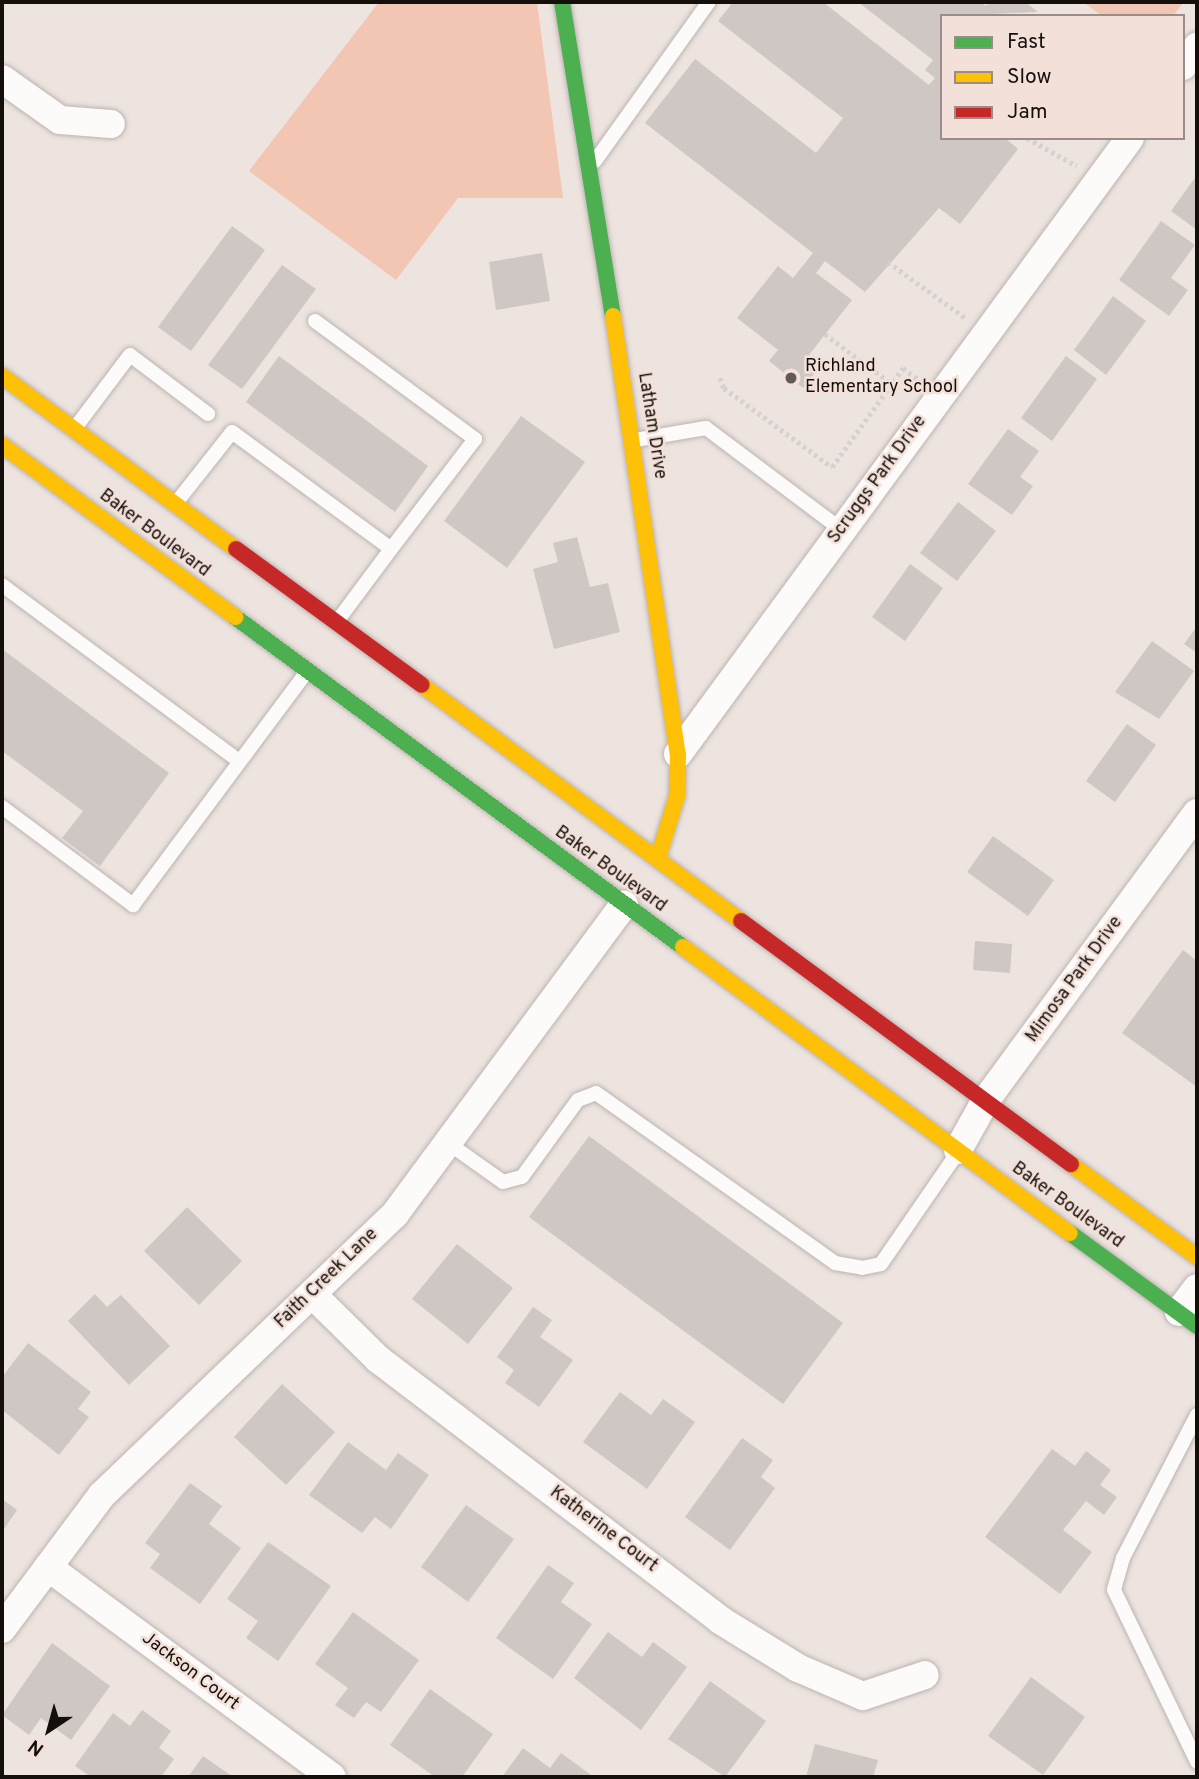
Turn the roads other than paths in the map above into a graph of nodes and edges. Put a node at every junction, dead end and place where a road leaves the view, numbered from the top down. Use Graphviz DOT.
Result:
graph roads {
  1 [pos="562,2"];
  2 [pos="709,2"];
  3 [pos="1197,47"];
  4 [pos="1185,63"];
  5 [pos="2,79"];
  6 [pos="111,124"];
  7 [pos="1129,140"];
  8 [pos="591,168"];
  9 [pos="315,321"];
  10 [pos="2,376"];
  11 [pos="208,414"];
  12 [pos="74,429"];
  13 [pos="634,441"];
  14 [pos="2,444"];
  15 [pos="176,503"];
  16 [pos="842,530"];
  17 [pos="391,549"];
  18 [pos="2,585"];
  19 [pos="337,621"];
  20 [pos="307,671"];
  21 [pos="678,754"];
  22 [pos="239,761"];
  23 [pos="2,807"];
  24 [pos="1197,813"];
  25 [pos="659,855"];
  26 [pos="636,888"];
  27 [pos="986,1100"];
  28 [pos="448,1143"];
  29 [pos="958,1150"];
  30 [pos="1197,1257"];
  31 [pos="1197,1288"];
  32 [pos="312,1294"];
  33 [pos="1188,1319"];
  34 [pos="1197,1415"];
  35 [pos="48,1567"];
  36 [pos="2,1629"];
  37 [pos="925,1675"];
  38 [pos="1197,1762"];
  39 [pos="332,1777"];
  1 -- 8 [label="main road, Latham Drive"];
  2 -- 8 [label="lane"];
  3 -- 4 [label="street"];
  5 -- 6 [label="street"];
  7 -- 16 [label="street, Scruggs Park Drive"];
  8 -- 13 [label="main road, Latham Drive"];
  9 -- 17 [label="lane"];
  10 -- 12 [label="main road, Baker Boulevard"];
  11 -- 12 [label="lane"];
  12 -- 15 [label="main road, Baker Boulevard"];
  13 -- 16 [label="lane"];
  13 -- 21 [label="main road, Latham Drive"];
  14 -- 20 [label="main road, Baker Boulevard"];
  15 -- 17 [label="lane"];
  15 -- 19 [label="main road, Baker Boulevard"];
  16 -- 21 [label="street, Scruggs Park Drive"];
  17 -- 19 [label="lane"];
  18 -- 22 [label="lane"];
  19 -- 25 [label="main road, Baker Boulevard"];
  20 -- 22 [label="lane"];
  20 -- 26 [label="main road, Baker Boulevard"];
  21 -- 25 [label="main road, Latham Drive"];
  22 -- 23 [label="lane"];
  24 -- 27 [label="street, Mimosa Park Drive"];
  25 -- 26 [label="main road, Latham Drive"];
  25 -- 27 [label="main road, Baker Boulevard"];
  26 -- 28 [label="street, Faith Creek Lane"];
  26 -- 29 [label="main road, Baker Boulevard"];
  27 -- 29 [label="street, Mimosa Park Drive"];
  27 -- 30 [label="main road, Baker Boulevard"];
  28 -- 29 [label="lane"];
  28 -- 32 [label="street, Faith Creek Lane"];
  29 -- 33 [label="main road, Baker Boulevard"];
  31 -- 33 [label="street"];
  32 -- 35 [label="street, Faith Creek Lane"];
  32 -- 37 [label="street, Katherine Court"];
  34 -- 38 [label="lane"];
  35 -- 36 [label="street, Faith Creek Lane"];
  35 -- 39 [label="street, Jackson Court"];
}
